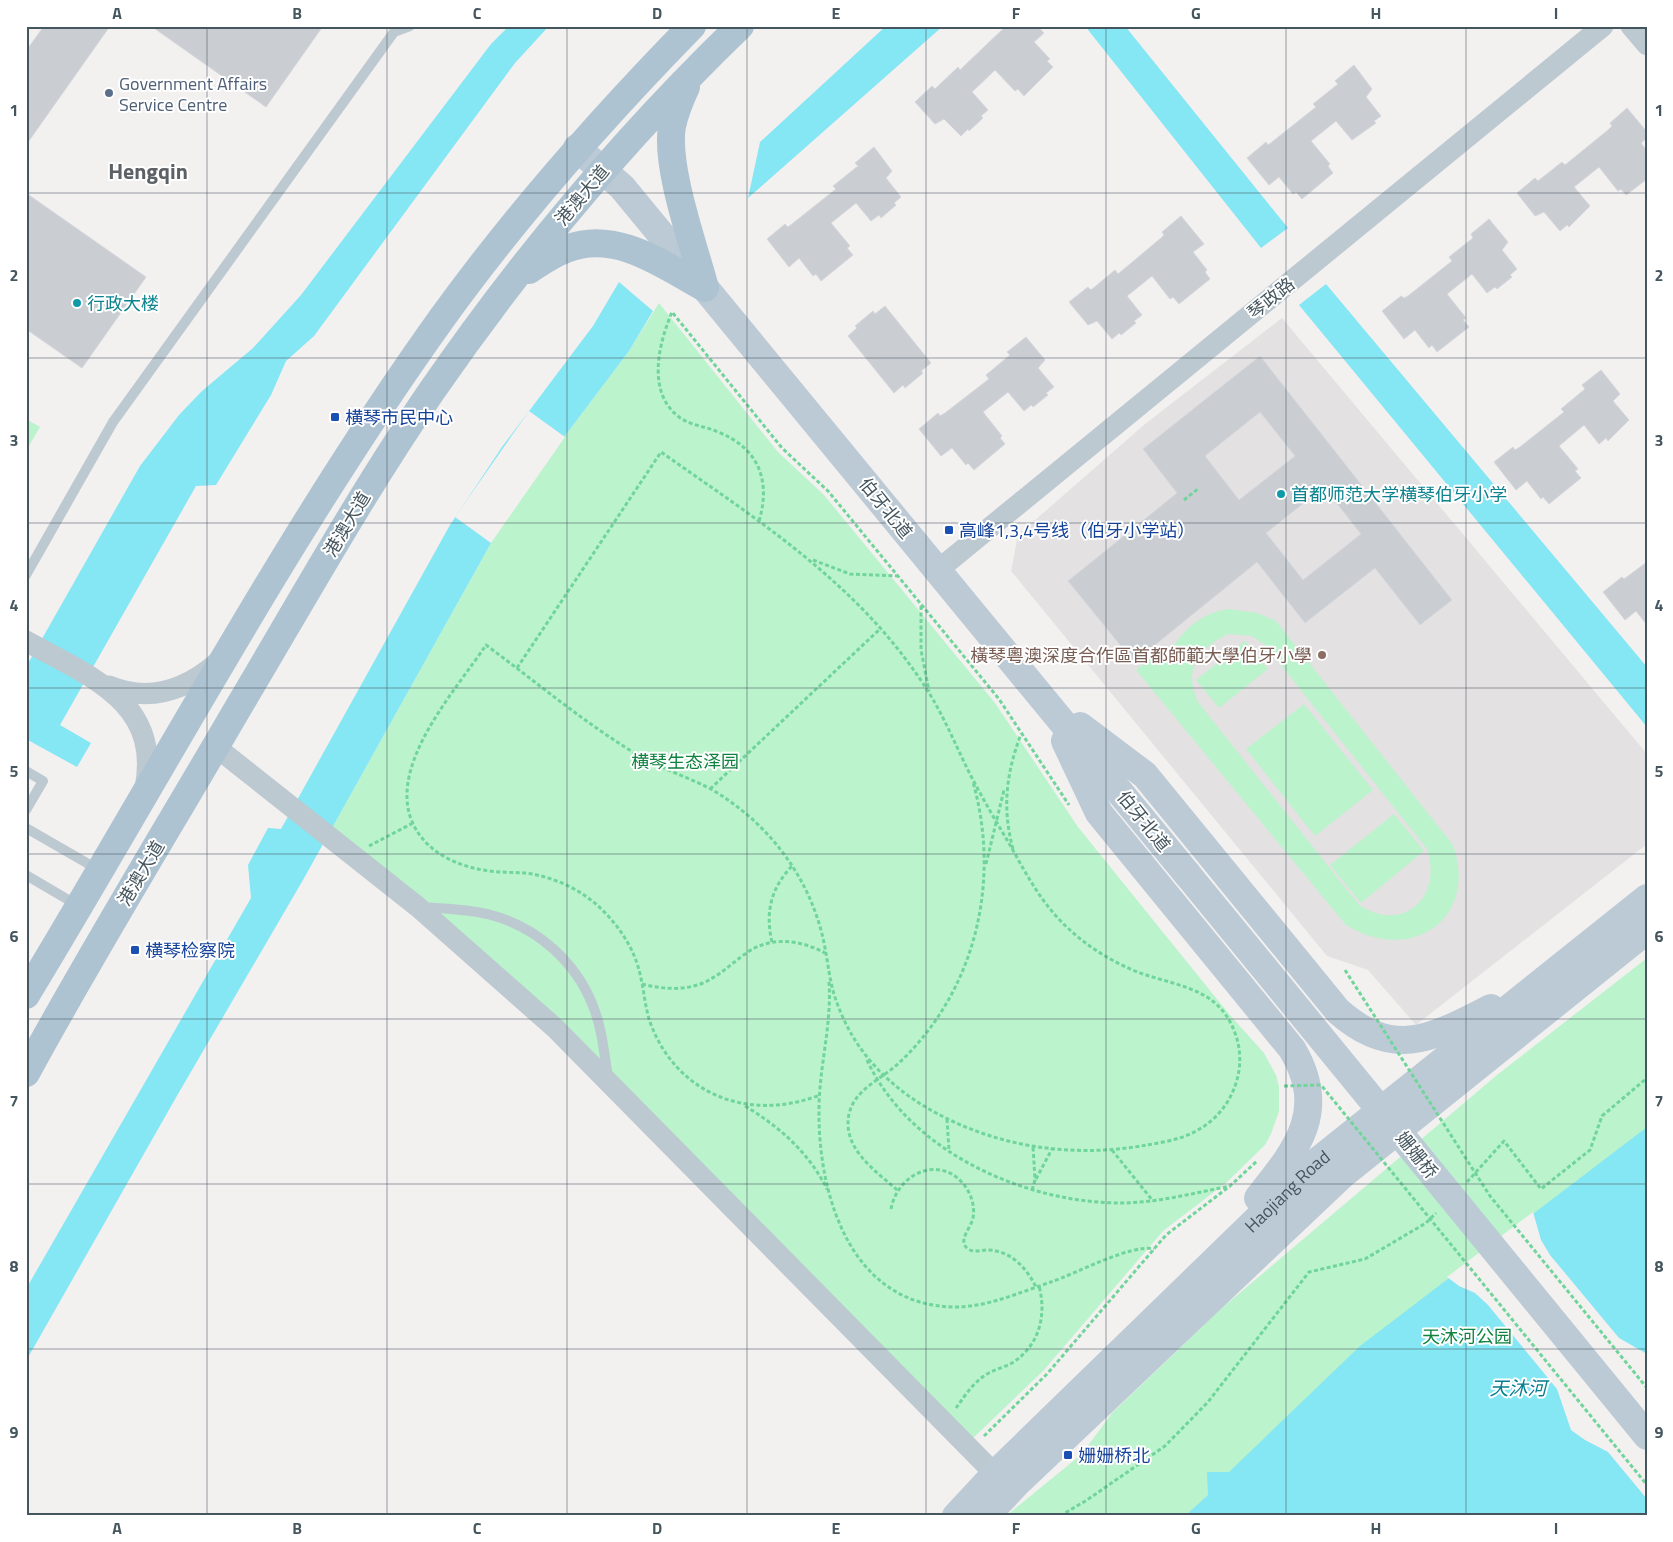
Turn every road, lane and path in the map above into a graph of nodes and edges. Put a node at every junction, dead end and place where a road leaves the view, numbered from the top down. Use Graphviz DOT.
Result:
graph roads {
  1 [pos="410,26"];
  2 [pos="692,26"];
  3 [pos="740,26"];
  4 [pos="1603,26"];
  5 [pos="1631,26"];
  6 [pos="1647,45"];
  7 [pos="703,63"];
  8 [pos="577,148"];
  9 [pos="603,170"];
  10 [pos="512,281"];
  11 [pos="705,288"];
  12 [pos="1199,488"];
  13 [pos="1184,500"];
  14 [pos="759,521"];
  15 [pos="806,556"];
  16 [pos="938,570"];
  17 [pos="26,575"];
  18 [pos="898,576"];
  19 [pos="921,605"];
  20 [pos="882,628"];
  21 [pos="26,641"];
  22 [pos="227,654"];
  23 [pos="517,668"];
  24 [pos="104,684"];
  25 [pos="930,695"];
  26 [pos="1044,700"];
  27 [pos="1021,734"];
  28 [pos="216,746"];
  29 [pos="26,772"];
  30 [pos="971,776"];
  31 [pos="1007,777"];
  32 [pos="710,789"];
  33 [pos="141,800"];
  34 [pos="1071,808"];
  35 [pos="26,810"];
  36 [pos="996,822"];
  37 [pos="413,823"];
  38 [pos="26,828"];
  39 [pos="346,849"];
  40 [pos="1015,855"];
  41 [pos="792,866"];
  42 [pos="985,870"];
  43 [pos="99,871"];
  44 [pos="26,875"];
  45 [pos="1188,875"];
  46 [pos="1647,898"];
  47 [pos="79,906"];
  48 [pos="418,907"];
  49 [pos="1647,930"];
  50 [pos="772,942"];
  51 [pos="826,953"];
  52 [pos="1344,970"];
  53 [pos="829,974"];
  54 [pos="1541,982"];
  55 [pos="642,984"];
  56 [pos="26,995"];
  57 [pos="1224,1000"];
  58 [pos="1218,1005"];
  59 [pos="864,1054"];
  60 [pos="26,1074"];
  61 [pos="883,1077"];
  62 [pos="1647,1078"];
  63 [pos="1283,1079"];
  64 [pos="878,1080"];
  65 [pos="609,1083"];
  66 [pos="1284,1086"];
  67 [pos="1285,1092"];
  68 [pos="820,1095"];
  69 [pos="743,1104"];
  70 [pos="947,1119"];
  71 [pos="1032,1146"];
  72 [pos="1052,1149"];
  73 [pos="948,1150"];
  74 [pos="1112,1150"];
  75 [pos="1260,1158"];
  76 [pos="1035,1180"];
  77 [pos="1230,1186"];
  78 [pos="1460,1189"];
  79 [pos="897,1190"];
  80 [pos="1032,1190"];
  81 [pos="829,1194"];
  82 [pos="1153,1201"];
  83 [pos="891,1209"];
  84 [pos="1440,1209"];
  85 [pos="1154,1249"];
  86 [pos="1038,1286"];
  87 [pos="1187,1287"];
  88 [pos="1647,1388"];
  89 [pos="945,1423"];
  90 [pos="1647,1436"];
  91 [pos="971,1449"];
  92 [pos="996,1474"];
  93 [pos="1647,1485"];
  94 [pos="956,1516"];
  95 [pos="986,1516"];
  96 [pos="1060,1516"];
  1 -- 17 [label="lane"];
  2 -- 8 [label="main road, 港澳大道"];
  3 -- 7 [label="main road, 港澳大道"];
  4 -- 16 [label="street, 琴政路"];
  5 -- 6 [label="street"];
  7 -- 9 [label="main road, 港澳大道"];
  7 -- 11 [label="main road"];
  8 -- 9 [label="main road, 伯牙北道"];
  8 -- 22 [label="main road, 港澳大道"];
  9 -- 10 [label="main road, 港澳大道"];
  9 -- 11 [label="main road, 伯牙北道"];
  10 -- 11 [label="main road"];
  10 -- 28 [label="main road, 港澳大道"];
  11 -- 16 [label="main road, 伯牙北道"];
  12 -- 13 [label="path"];
  14 -- 15 [label="path"];
  14 -- 18 [label="path"];
  14 -- 23 [label="path"];
  15 -- 18 [label="path"];
  15 -- 20 [label="path"];
  16 -- 26 [label="main road, 伯牙北道"];
  18 -- 19 [label="path"];
  19 -- 25 [label="path"];
  19 -- 27 [label="path"];
  20 -- 25 [label="path"];
  20 -- 32 [label="path"];
  21 -- 24 [label="street"];
  22 -- 24 [label="street"];
  22 -- 33 [label="main road, 港澳大道"];
  23 -- 32 [label="path"];
  23 -- 37 [label="path"];
  24 -- 33 [label="street"];
  25 -- 30 [label="path"];
  26 -- 45 [label="main road, 伯牙北道"];
  26 -- 54 [label="main road"];
  26 -- 87 [label="main road"];
  27 -- 31 [label="path"];
  27 -- 34 [label="path"];
  28 -- 39 [label="street"];
  28 -- 60 [label="main road, 港澳大道"];
  29 -- 35 [label="lane"];
  30 -- 36 [label="path"];
  30 -- 42 [label="path"];
  31 -- 36 [label="path"];
  31 -- 40 [label="path"];
  32 -- 41 [label="path"];
  33 -- 43 [label="main road, 港澳大道"];
  36 -- 40 [label="path"];
  36 -- 42 [label="path"];
  37 -- 39 [label="path"];
  37 -- 55 [label="path"];
  38 -- 43 [label="lane"];
  39 -- 48 [label="street"];
  40 -- 58 [label="path"];
  41 -- 50 [label="path"];
  41 -- 51 [label="path"];
  42 -- 61 [label="path"];
  43 -- 47 [label="main road, 港澳大道"];
  44 -- 47 [label="lane"];
  45 -- 90 [label="main road, 姗姗桥, bridge"];
  46 -- 54 [label="main road, Haojiang Road"];
  47 -- 56 [label="main road, 港澳大道"];
  48 -- 65 [label="street"];
  48 -- 65 [label="lane"];
  49 -- 95 [label="main road, Haojiang Road"];
  50 -- 51 [label="path"];
  50 -- 55 [label="path"];
  51 -- 53 [label="path"];
  52 -- 88 [label="path, bridge"];
  53 -- 59 [label="path"];
  53 -- 68 [label="path"];
  54 -- 87 [label="main road, Haojiang Road"];
  55 -- 69 [label="path"];
  57 -- 58 [label="path"];
  58 -- 74 [label="path"];
  59 -- 61 [label="path"];
  59 -- 64 [label="path"];
  61 -- 64 [label="path"];
  61 -- 70 [label="path"];
  62 -- 78 [label="path"];
  63 -- 66 [label="path, bridge"];
  64 -- 73 [label="path"];
  64 -- 79 [label="path"];
  65 -- 89 [label="street"];
  66 -- 67 [label="path, bridge"];
  66 -- 93 [label="path, bridge"];
  68 -- 69 [label="path"];
  68 -- 81 [label="path"];
  69 -- 81 [label="path"];
  70 -- 71 [label="path"];
  70 -- 73 [label="path"];
  71 -- 72 [label="path"];
  71 -- 76 [label="path"];
  72 -- 74 [label="path"];
  72 -- 76 [label="path"];
  73 -- 80 [label="path"];
  74 -- 82 [label="path"];
  75 -- 77 [label="path"];
  76 -- 80 [label="path"];
  77 -- 82 [label="path"];
  77 -- 85 [label="path"];
  79 -- 83 [label="path"];
  79 -- 86 [label="path"];
  80 -- 82 [label="path"];
  81 -- 86 [label="path"];
  84 -- 96 [label="path"];
  85 -- 86 [label="path"];
  85 -- 91 [label="path"];
  86 -- 89 [label="path"];
  87 -- 92 [label="main road, Haojiang Road"];
  89 -- 91 [label="street"];
  91 -- 92 [label="street"];
  92 -- 94 [label="main road, Haojiang Road"];
}
